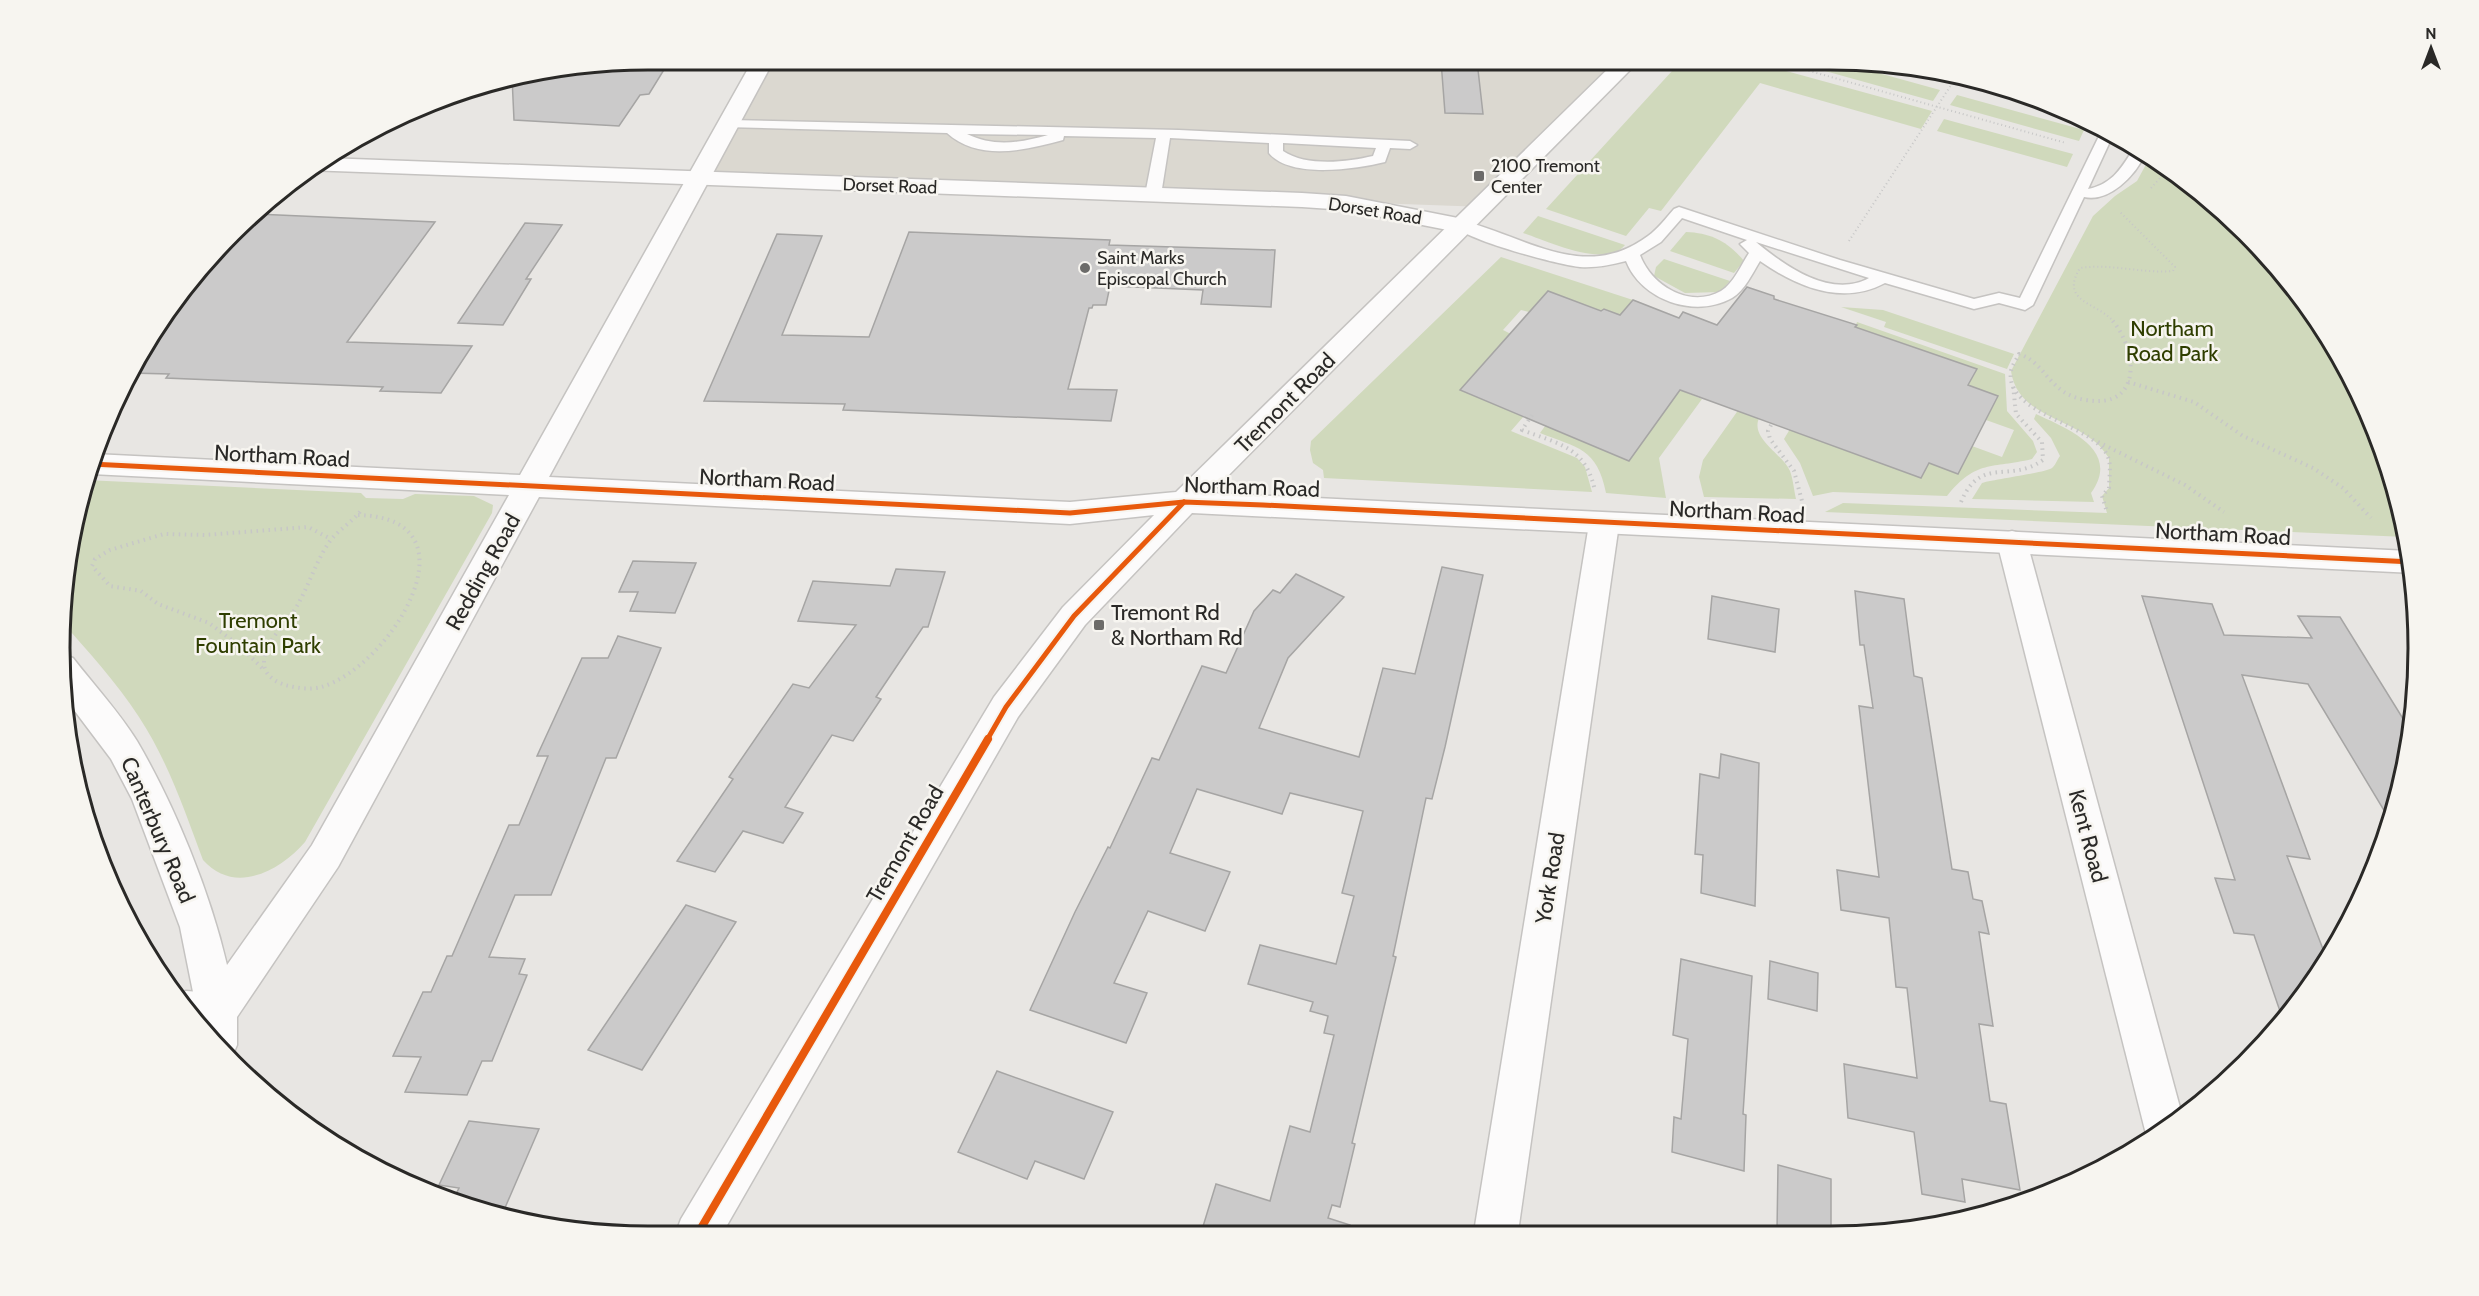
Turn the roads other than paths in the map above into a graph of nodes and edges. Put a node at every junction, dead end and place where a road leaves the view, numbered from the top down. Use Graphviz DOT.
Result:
graph roads {
  1 [pos="759,70"];
  2 [pos="1619,70"];
  3 [pos="730,124"];
  4 [pos="1164,134"];
  5 [pos="1276,139"];
  6 [pos="2104,139"];
  7 [pos="1384,144"];
  8 [pos="1410,145"];
  9 [pos="2136,158"];
  10 [pos="331,166"];
  11 [pos="700,179"];
  12 [pos="2079,191"];
  13 [pos="1153,195"];
  14 [pos="1463,226"];
  15 [pos="1734,232"];
  16 [pos="1758,253"];
  17 [pos="1632,255"];
  18 [pos="1882,278"];
  19 [pos="100,464"];
  20 [pos="531,486"];
  21 [pos="1185,501"];
  22 [pos="1600,512"];
  23 [pos="2012,542"];
  24 [pos="2402,561"];
  25 [pos="72,681"];
  26 [pos="206,1019"];
  27 [pos="207,1021"];
  28 [pos="2162,1121"];
  29 [pos="702,1226"];
  30 [pos="1497,1226"];
  1 -- 3 [label="street, Redding Road"];
  2 -- 14 [label="street, Tremont Road"];
  3 -- 4 [label="lane"];
  3 -- 11 [label="street, Redding Road"];
  4 -- 5 [label="lane"];
  4 -- 13 [label="lane"];
  5 -- 7 [label="lane"];
  5 -- 7 [label="lane"];
  6 -- 12 [label="lane"];
  7 -- 8 [label="lane"];
  9 -- 12 [label="lane"];
  10 -- 11 [label="street, Dorset Road"];
  11 -- 13 [label="street, Dorset Road"];
  11 -- 20 [label="street, Redding Road"];
  12 -- 18 [label="lane"];
  13 -- 14 [label="street, Dorset Road"];
  14 -- 17 [label="lane"];
  14 -- 21 [label="street, Tremont Road"];
  15 -- 16 [label="lane"];
  15 -- 17 [label="lane"];
  15 -- 18 [label="lane"];
  16 -- 17 [label="lane"];
  16 -- 18 [label="lane"];
  19 -- 20 [label="street, Northam Road"];
  20 -- 21 [label="street, Northam Road"];
  20 -- 27 [label="street, Redding Road"];
  21 -- 22 [label="street, Northam Road"];
  21 -- 29 [label="street, Tremont Road"];
  22 -- 23 [label="street, Northam Road"];
  22 -- 30 [label="street, York Road"];
  23 -- 24 [label="street, Northam Road"];
  23 -- 28 [label="street, Kent Road"];
  25 -- 26 [label="street, Canterbury Road"];
}
